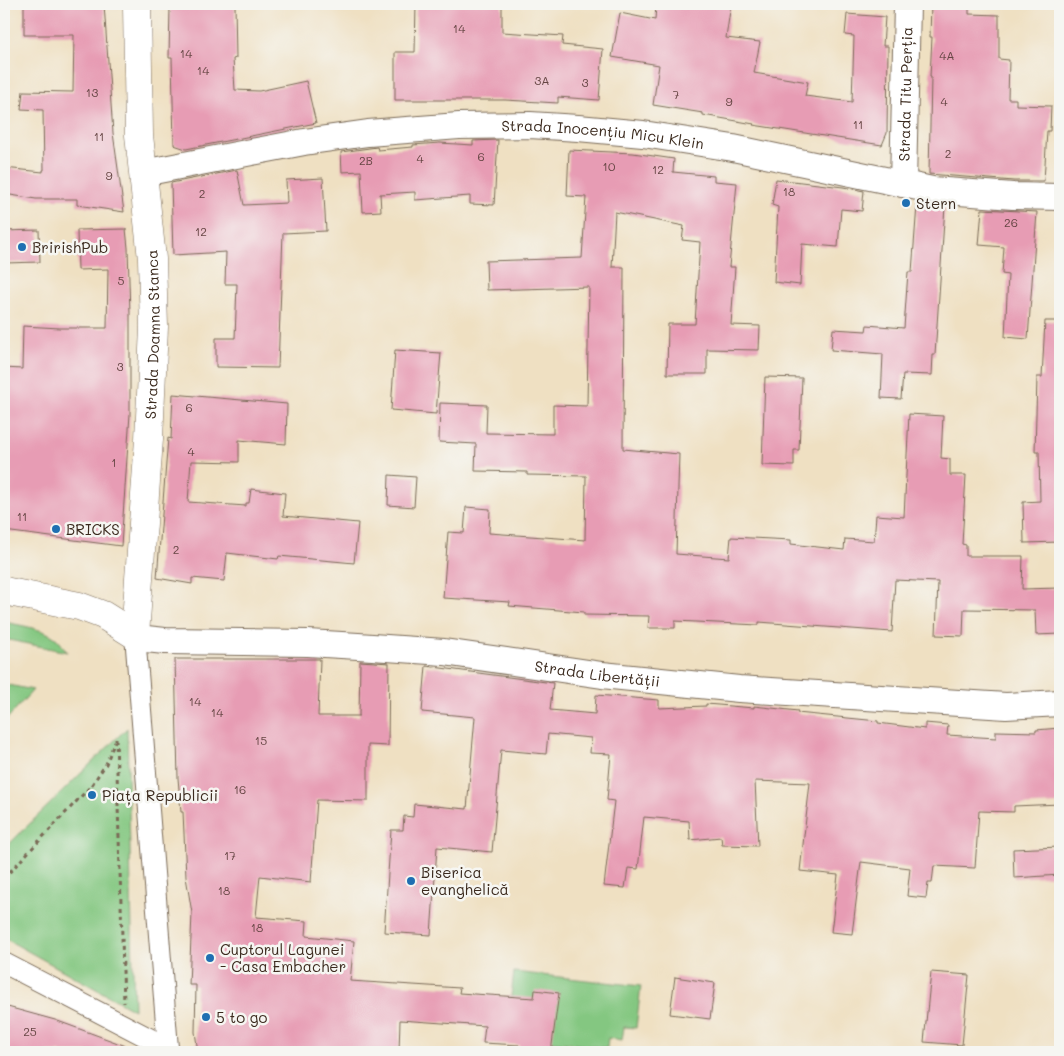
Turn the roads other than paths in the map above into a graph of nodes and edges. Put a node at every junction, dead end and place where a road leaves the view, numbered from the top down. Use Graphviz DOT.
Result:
graph roads {
  1 [pos="137,4"];
  2 [pos="907,4"];
  3 [pos="143,173"];
  4 [pos="903,184"];
  5 [pos="1060,197"];
  6 [pos="4,591"];
  7 [pos="135,635"];
  8 [pos="1060,703"];
  9 [pos="4,963"];
  10 [pos="169,1050"];
  1 -- 3 [label="street, Strada Doamna Stanca"];
  2 -- 4 [label="street, Strada Titu Perția"];
  3 -- 4 [label="street, Strada Inocențiu Micu Klein"];
  3 -- 7 [label="street, Strada Doamna Stanca"];
  4 -- 5 [label="street, Strada Inocențiu Micu Klein"];
  6 -- 7 [label="street"];
  7 -- 8 [label="street, Strada Libertății"];
  7 -- 10 [label="street"];
  9 -- 10 [label="street"];
}
